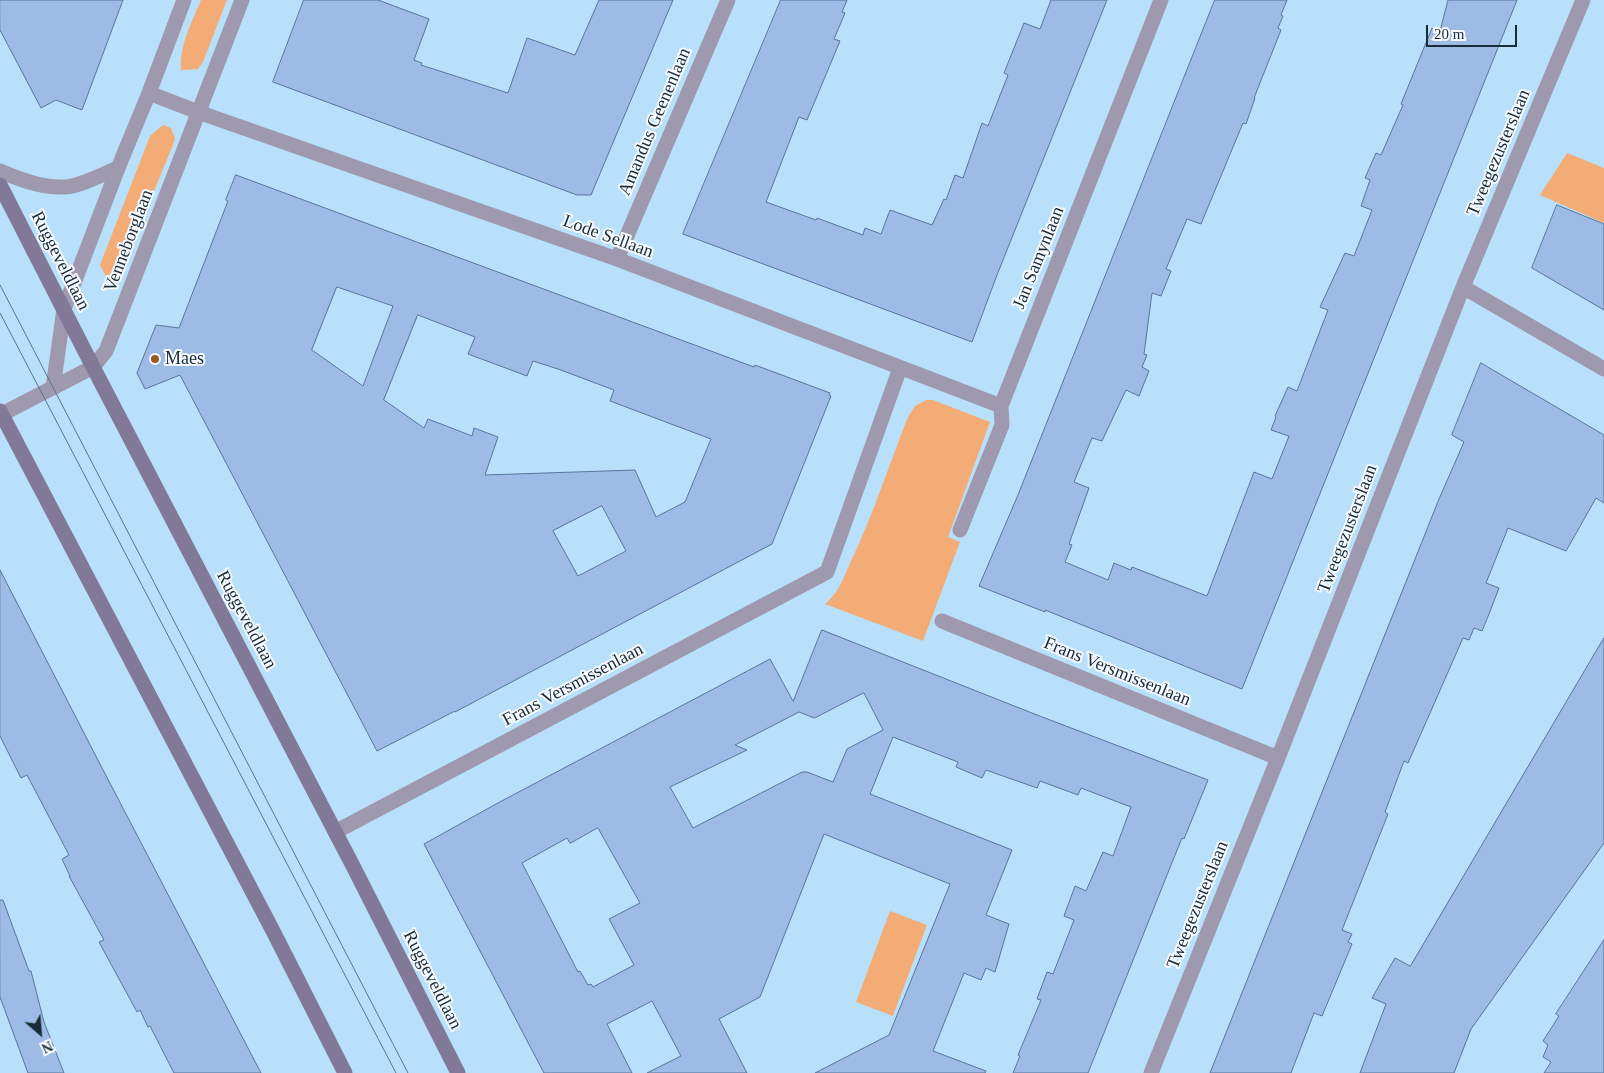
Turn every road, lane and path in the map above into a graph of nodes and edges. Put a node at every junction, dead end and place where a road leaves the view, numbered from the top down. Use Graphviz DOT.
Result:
graph roads {
  1 [pos="184,0"];
  2 [pos="242,0"];
  3 [pos="728,0"];
  4 [pos="1161,0"];
  5 [pos="1583,0"];
  6 [pos="149,93"];
  7 [pos="198,112"];
  8 [pos="118,168"];
  9 [pos="0,171"];
  10 [pos="0,185"];
  11 [pos="617,259"];
  12 [pos="1463,287"];
  13 [pos="64,309"];
  14 [pos="93,367"];
  15 [pos="900,368"];
  16 [pos="1604,369"];
  17 [pos="54,388"];
  18 [pos="1001,406"];
  19 [pos="1,414"];
  20 [pos="960,530"];
  21 [pos="942,621"];
  22 [pos="1278,758"];
  23 [pos="335,832"];
  24 [pos="345,1073"];
  25 [pos="458,1073"];
  26 [pos="1151,1073"];
  1 -- 6 [label="street, Venneborglaan"];
  2 -- 7 [label="street, Venneborglaan"];
  3 -- 11 [label="street, Amandus Geenenlaan"];
  4 -- 18 [label="street, Jan Samynlaan"];
  5 -- 12 [label="street, Tweegezusterslaan"];
  6 -- 7 [label="street"];
  6 -- 8 [label="street, Venneborglaan"];
  7 -- 11 [label="street, Lode Sellaan"];
  7 -- 14 [label="street, Venneborglaan"];
  8 -- 9 [label="street"];
  8 -- 13 [label="street, Venneborglaan"];
  10 -- 13 [label="street, Ruggeveldlaan"];
  11 -- 15 [label="street, Lode Sellaan"];
  12 -- 16 [label="street"];
  12 -- 22 [label="street, Tweegezusterslaan"];
  13 -- 14 [label="street, Ruggeveldlaan"];
  13 -- 17 [label="street, Venneborglaan"];
  14 -- 17 [label="street, Venneborglaan"];
  14 -- 23 [label="street, Ruggeveldlaan"];
  15 -- 18 [label="street, Lode Sellaan"];
  15 -- 23 [label="street, Frans Versmissenlaan"];
  17 -- 19 [label="street, Venneborglaan"];
  18 -- 20 [label="street, Jan Samynlaan"];
  19 -- 24 [label="street"];
  21 -- 22 [label="street, Frans Versmissenlaan"];
  22 -- 26 [label="street, Tweegezusterslaan"];
  23 -- 25 [label="street, Ruggeveldlaan"];
}
